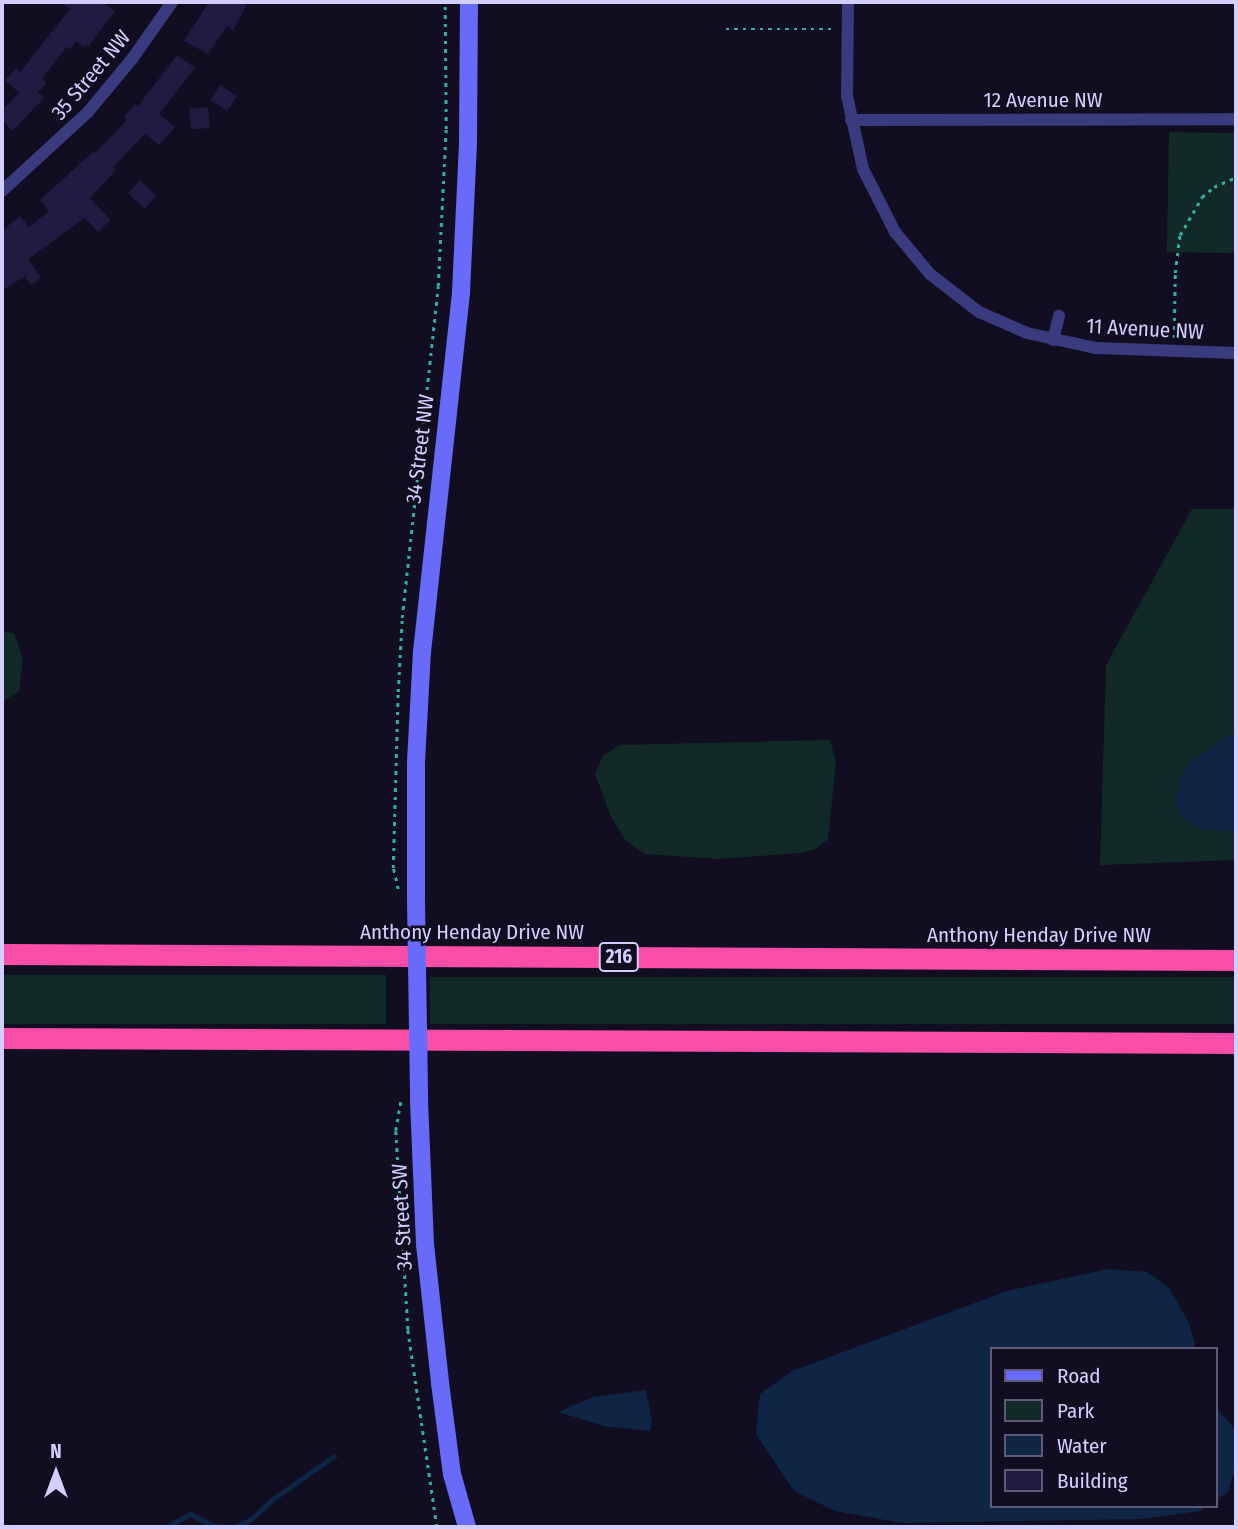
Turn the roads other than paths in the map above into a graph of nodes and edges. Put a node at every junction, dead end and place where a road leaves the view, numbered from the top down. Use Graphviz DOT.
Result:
graph roads {
  1 [pos="172,2"];
  2 [pos="469,2"];
  3 [pos="848,2"];
  4 [pos="1236,119"];
  5 [pos="850,120"];
  6 [pos="2,191"];
  7 [pos="1059,316"];
  8 [pos="1053,340"];
  9 [pos="1236,353"];
  10 [pos="416,901"];
  11 [pos="2,954"];
  12 [pos="1236,960"];
  13 [pos="2,1038"];
  14 [pos="1236,1043"];
  15 [pos="467,1527"];
  1 -- 6 [label="street, 35 Street NW"];
  2 -- 10 [label="main road, 34 Street NW"];
  3 -- 5 [label="street, 11 Avenue NW"];
  4 -- 5 [label="street, 12 Avenue NW"];
  5 -- 8 [label="street, 11 Avenue NW"];
  7 -- 8 [label="street, 11 Avenue NW"];
  8 -- 9 [label="street, 11 Avenue NW"];
  10 -- 15 [label="main road, 34 Street SW, bridge"];
  11 -- 12 [label="highway, Anthony Henday Drive NW / 216"];
  13 -- 14 [label="highway"];
}
